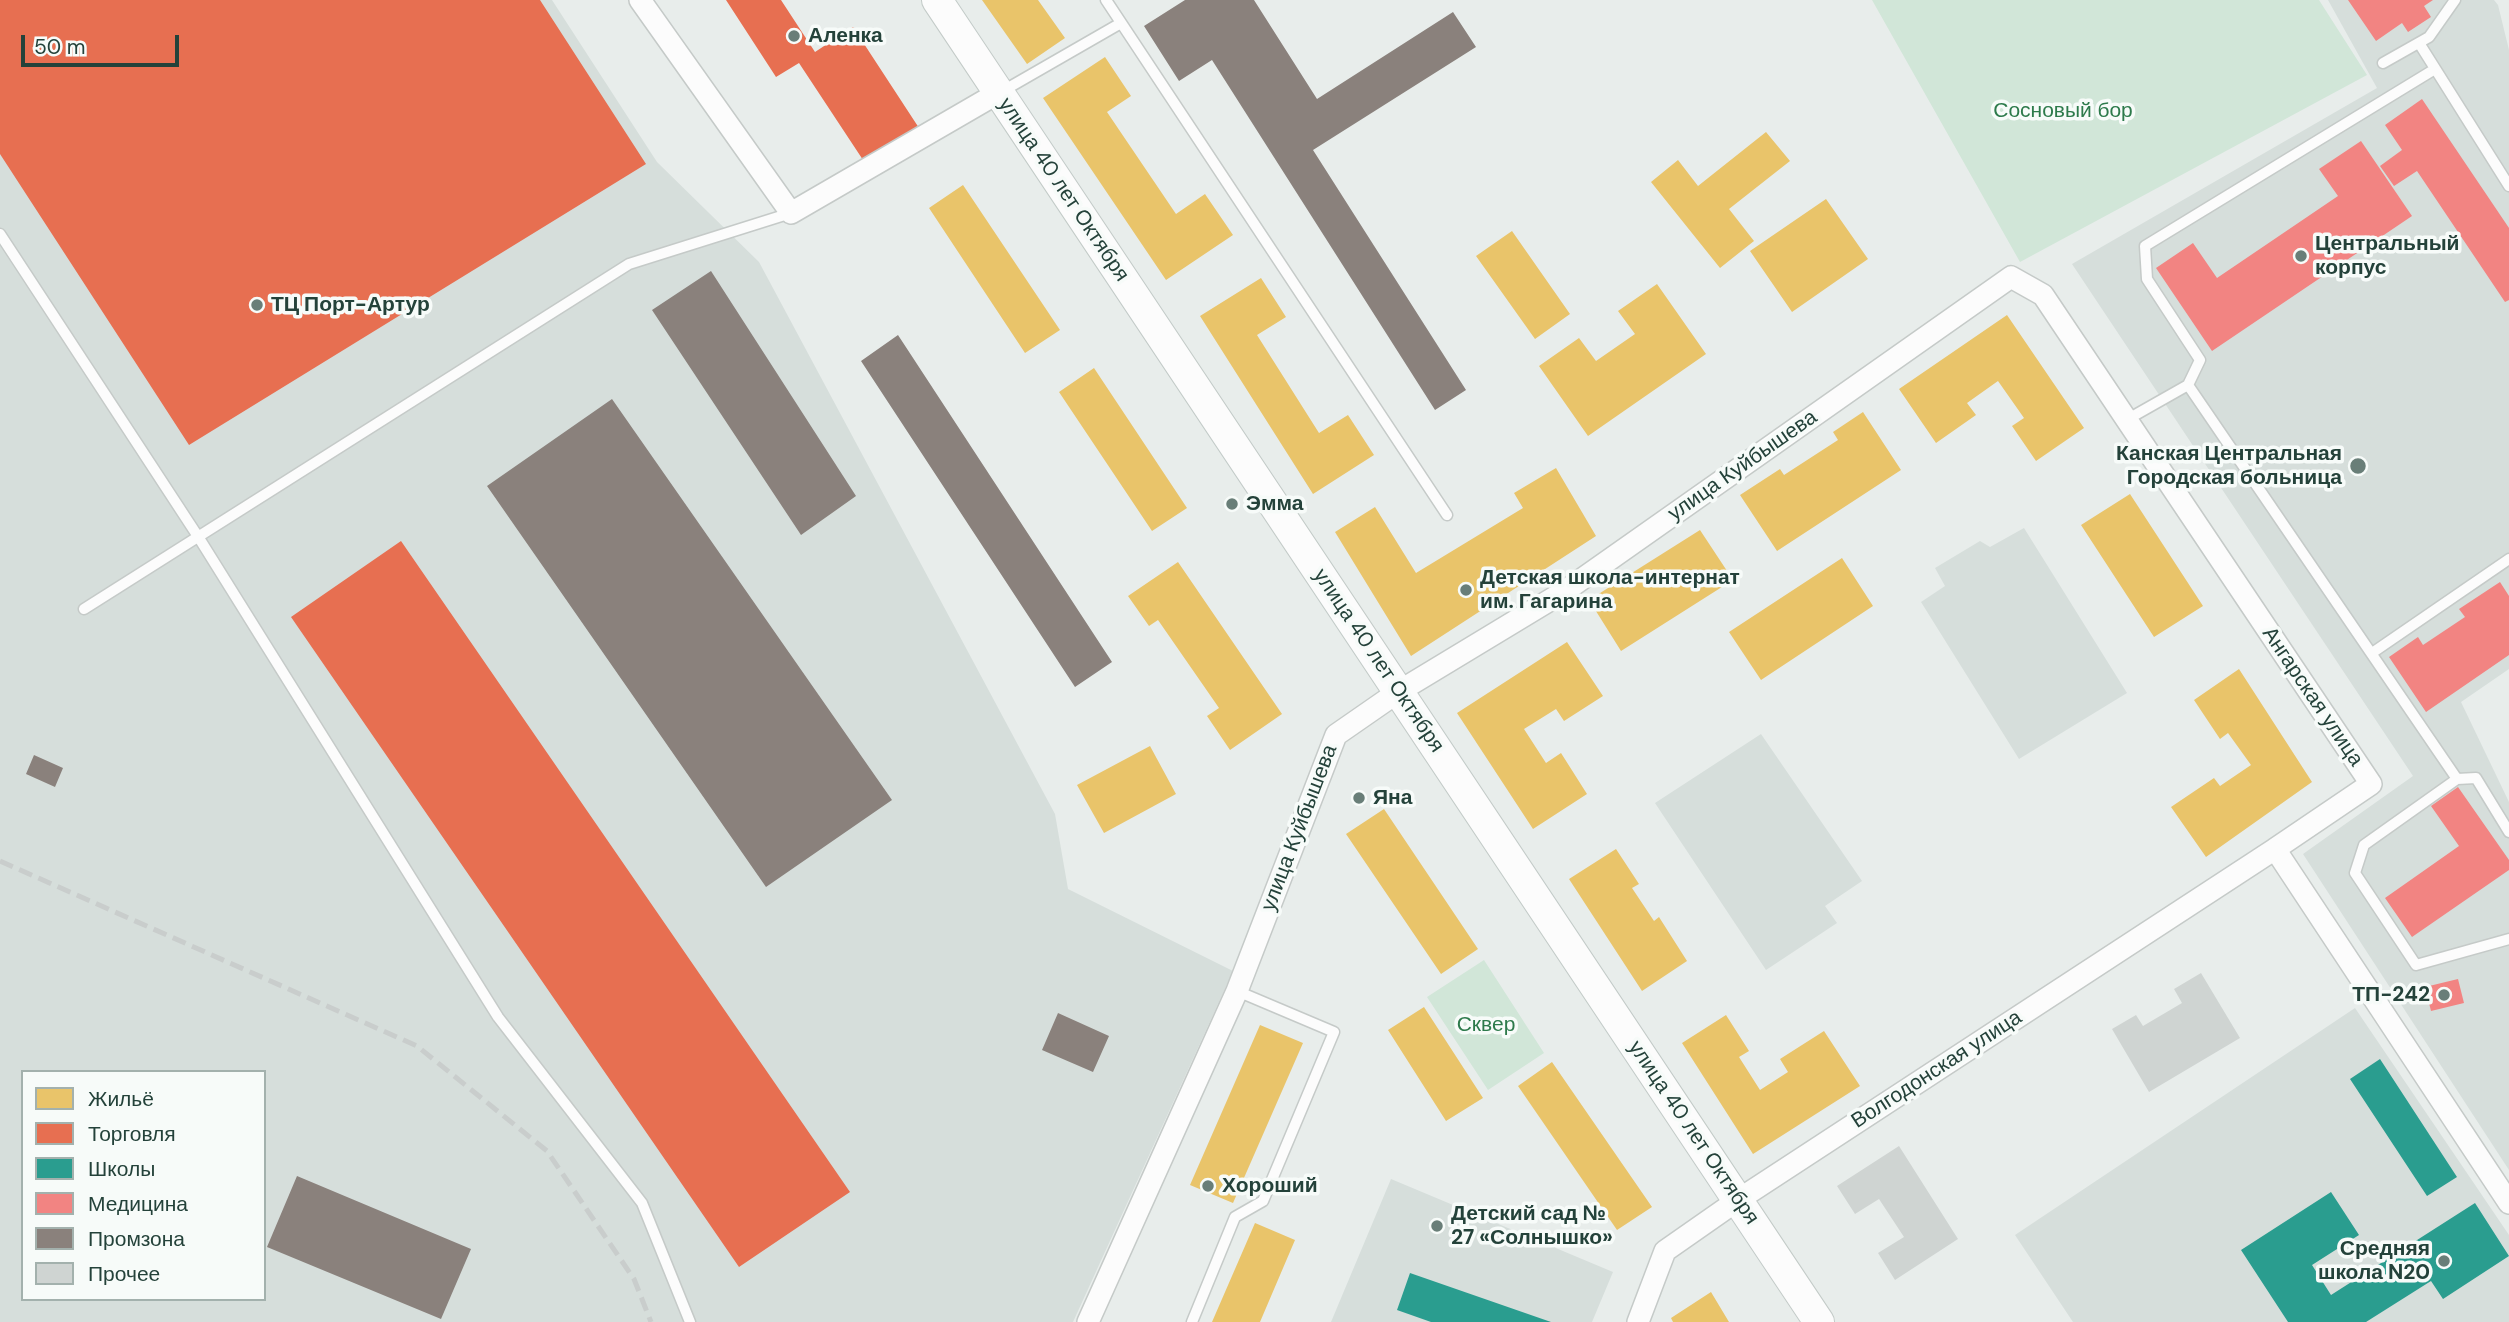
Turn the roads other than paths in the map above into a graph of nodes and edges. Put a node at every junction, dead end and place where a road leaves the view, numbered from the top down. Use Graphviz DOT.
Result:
graph roads {
  1 [pos="640,0"];
  2 [pos="937,0"];
  3 [pos="1106,0"];
  4 [pos="2455,0"];
  5 [pos="1121,23"];
  6 [pos="2419,43"];
  7 [pos="2383,63"];
  8 [pos="2435,69"];
  9 [pos="998,93"];
  10 [pos="2509,186"];
  11 [pos="791,213"];
  12 [pos="0,233"];
  13 [pos="2011,277"];
  14 [pos="2188,384"];
  15 [pos="2127,419"];
  16 [pos="1447,515"];
  17 [pos="199,538"];
  18 [pos="2509,559"];
  19 [pos="84,608"];
  20 [pos="2372,653"];
  21 [pos="1398,692"];
  22 [pos="2457,779"];
  23 [pos="2509,831"];
  24 [pos="2275,849"];
  25 [pos="2509,939"];
  26 [pos="1237,990"];
  27 [pos="1738,1200"];
  28 [pos="2509,1203"];
  29 [pos="690,1322"];
  30 [pos="1088,1322"];
  31 [pos="1192,1322"];
  32 [pos="1638,1322"];
  33 [pos="1819,1322"];
  1 -- 11 [label="street"];
  2 -- 9 [label="main road, улица 40 лет Октября"];
  3 -- 5 [label="lane"];
  4 -- 6 [label="lane"];
  5 -- 9 [label="lane"];
  5 -- 16 [label="lane"];
  6 -- 7 [label="lane"];
  6 -- 8 [label="lane"];
  8 -- 10 [label="lane"];
  8 -- 14 [label="lane"];
  9 -- 11 [label="street"];
  9 -- 21 [label="main road, улица 40 лет Октября"];
  11 -- 17 [label="lane"];
  12 -- 17 [label="lane"];
  13 -- 15 [label="street, Ангарская улица"];
  13 -- 21 [label="street, улица Куйбышева"];
  14 -- 15 [label="lane"];
  14 -- 20 [label="lane"];
  15 -- 24 [label="street, Ангарская улица"];
  17 -- 19 [label="lane"];
  17 -- 29 [label="lane"];
  18 -- 20 [label="lane"];
  20 -- 22 [label="lane"];
  21 -- 26 [label="street, улица Куйбышева"];
  21 -- 27 [label="main road, улица 40 лет Октября"];
  22 -- 23 [label="lane"];
  22 -- 25 [label="lane"];
  24 -- 27 [label="street, Волгодонская улица"];
  24 -- 28 [label="street"];
  26 -- 30 [label="street, улица Куйбышева"];
  26 -- 31 [label="lane"];
  27 -- 32 [label="street, Волгодонская улица"];
  27 -- 33 [label="main road, улица 40 лет Октября"];
}
